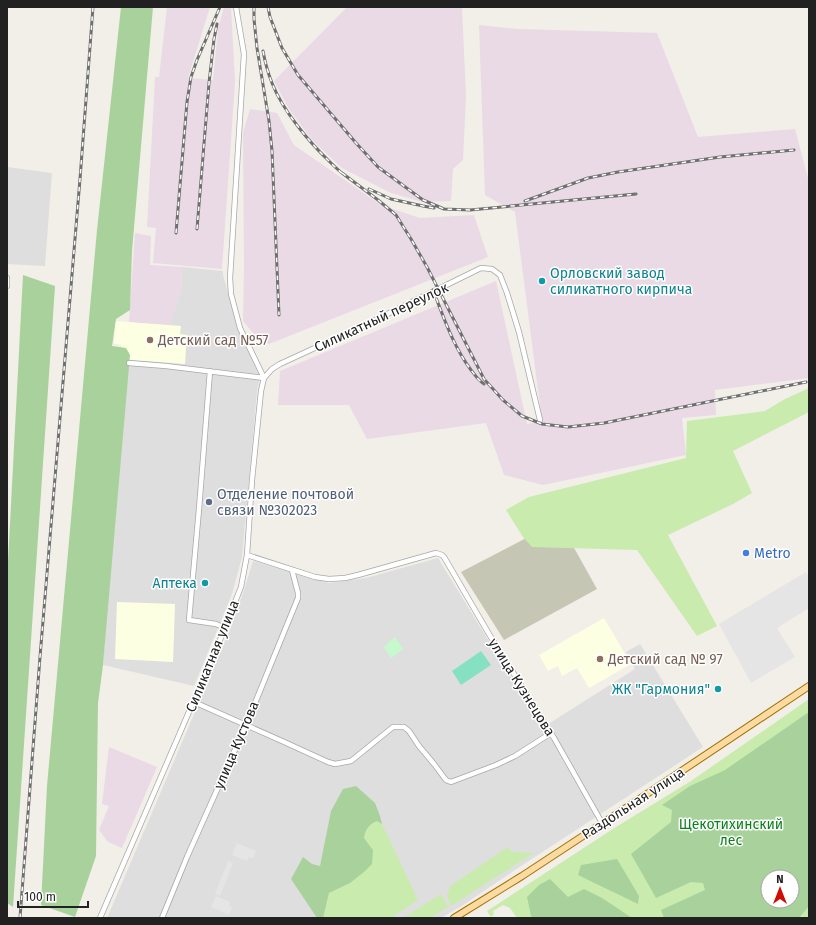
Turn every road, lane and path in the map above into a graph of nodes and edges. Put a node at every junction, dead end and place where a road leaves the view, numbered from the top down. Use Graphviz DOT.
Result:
graph roads {
  1 [pos="236,7"];
  2 [pos="7,278"];
  3 [pos="7,286"];
  4 [pos="129,363"];
  5 [pos="210,371"];
  6 [pos="264,378"];
  7 [pos="540,420"];
  8 [pos="246,555"];
  9 [pos="292,570"];
  10 [pos="225,628"];
  11 [pos="809,686"];
  12 [pos="194,702"];
  13 [pos="246,725"];
  14 [pos="551,732"];
  15 [pos="602,823"];
  16 [pos="100,918"];
  17 [pos="162,918"];
  18 [pos="454,918"];
  1 -- 6 [label="street"];
  2 -- 3 [label="street"];
  4 -- 5 [label="street"];
  5 -- 6 [label="street"];
  5 -- 10 [label="street"];
  6 -- 7 [label="street, Силикатный переулок"];
  6 -- 8 [label="street, Силикатная улица"];
  8 -- 9 [label="street"];
  8 -- 10 [label="street, Силикатная улица"];
  9 -- 13 [label="street, улица Кустова"];
  9 -- 14 [label="street, улица Кузнецова"];
  10 -- 12 [label="street, Силикатная улица"];
  11 -- 15 [label="main road, Раздольная улица"];
  12 -- 13 [label="street"];
  12 -- 16 [label="street, Силикатная улица"];
  13 -- 14 [label="street"];
  13 -- 17 [label="street, улица Кустова"];
  14 -- 15 [label="street, улица Кузнецова"];
  15 -- 18 [label="main road, Раздольная улица"];
}
